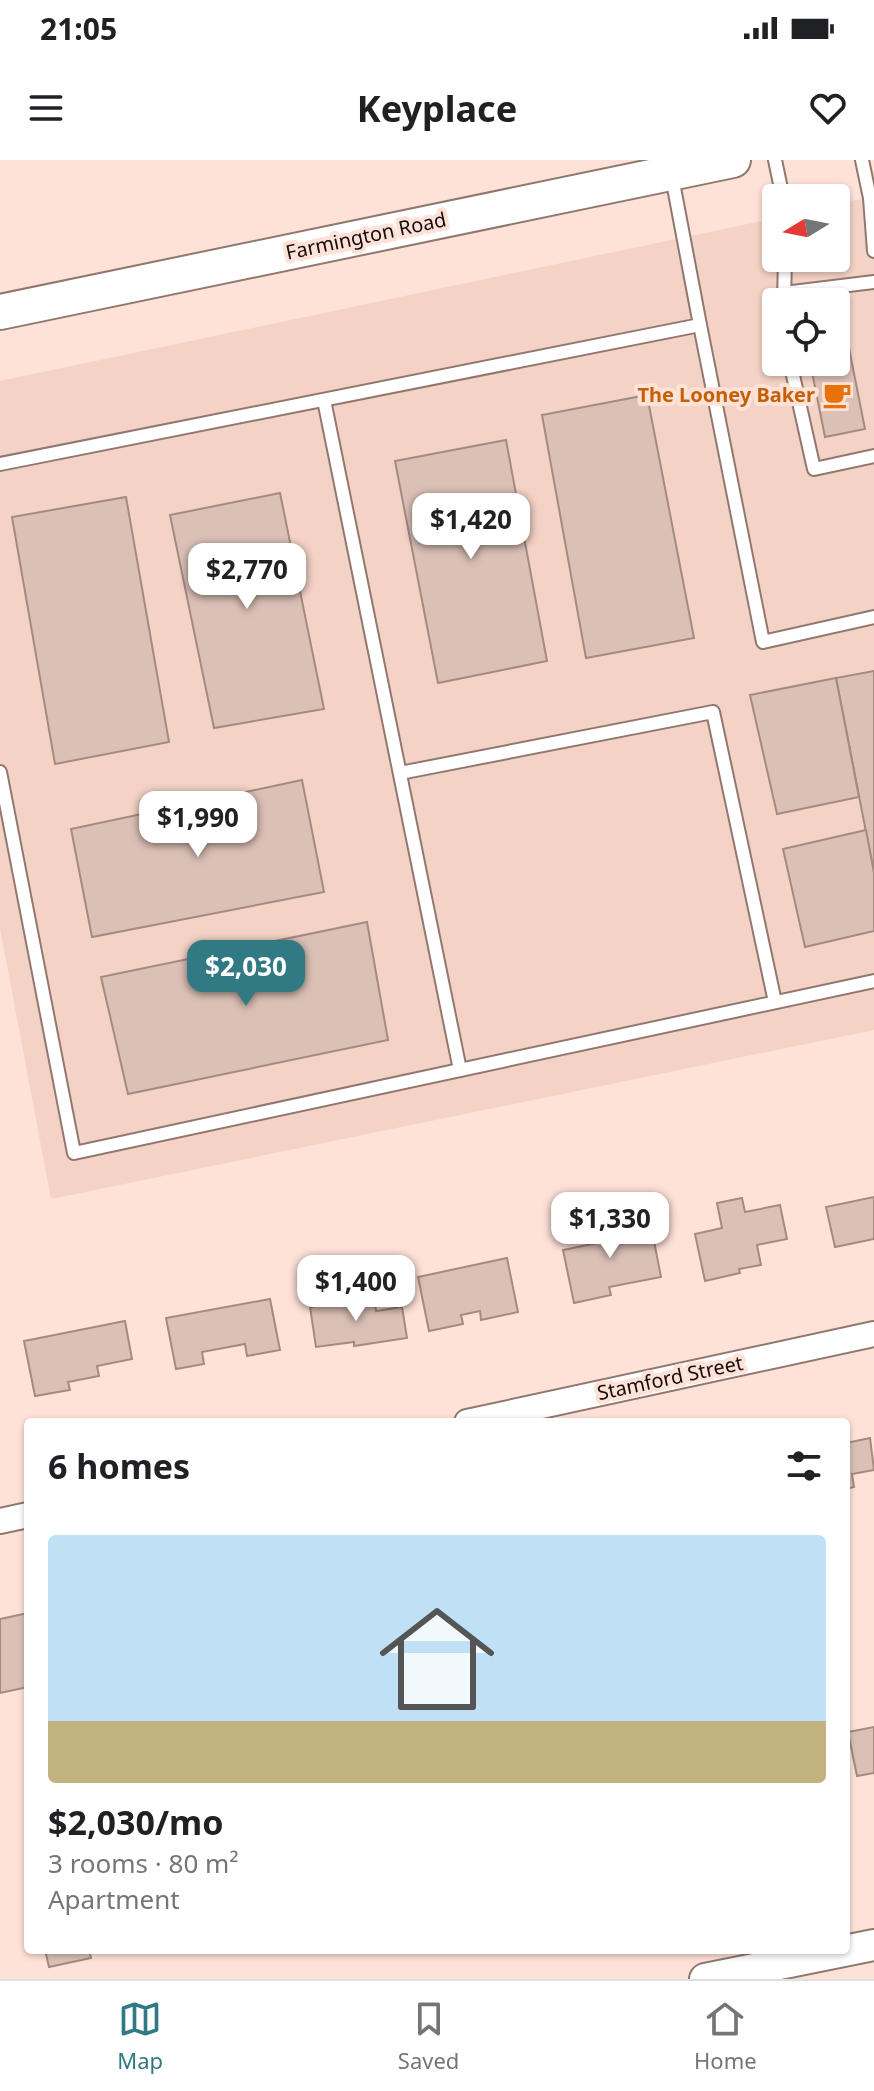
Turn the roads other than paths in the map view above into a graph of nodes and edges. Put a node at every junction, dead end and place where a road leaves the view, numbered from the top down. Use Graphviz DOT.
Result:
graph roads {
  1 [pos="733,160"];
  2 [pos="775,160"];
  3 [pos="862,160"];
  4 [pos="656,170"];
  5 [pos="780,184"];
  6 [pos="874,251"];
  7 [pos="874,282"];
  8 [pos="840,288"];
  9 [pos="0,312"];
  10 [pos="700,325"];
  11 [pos="793,376"];
  12 [pos="324,400"];
  13 [pos="874,456"];
  14 [pos="0,464"];
  15 [pos="874,617"];
  16 [pos="0,772"];
  17 [pos="400,773"];
  18 [pos="6,829"];
  19 [pos="874,981"];
  20 [pos="775,1002"];
  21 [pos="460,1070"];
  22 [pos="874,1334"];
  23 [pos="486,1418"];
  24 [pos="24,1516"];
  25 [pos="0,1521"];
  26 [pos="874,1945"];
  27 [pos="850,1950"];
  28 [pos="829,1954"];
  29 [pos="705,1979"];
  1 -- 4 [label="main road, Farmington Road"];
  2 -- 5 [label="lane"];
  3 -- 6 [label="lane"];
  4 -- 9 [label="main road, Farmington Road"];
  4 -- 10 [label="lane"];
  7 -- 8 [label="lane"];
  10 -- 12 [label="lane"];
  10 -- 15 [label="lane"];
  11 -- 13 [label="lane"];
  12 -- 14 [label="lane"];
  12 -- 17 [label="lane"];
  16 -- 18 [label="lane"];
  17 -- 20 [label="lane"];
  17 -- 21 [label="lane"];
  18 -- 21 [label="lane"];
  19 -- 20 [label="lane"];
  20 -- 21 [label="lane"];
  22 -- 23 [label="street, Stamford Street"];
  24 -- 25 [label="street"];
  26 -- 27 [label="street"];
  28 -- 29 [label="street"];
}
